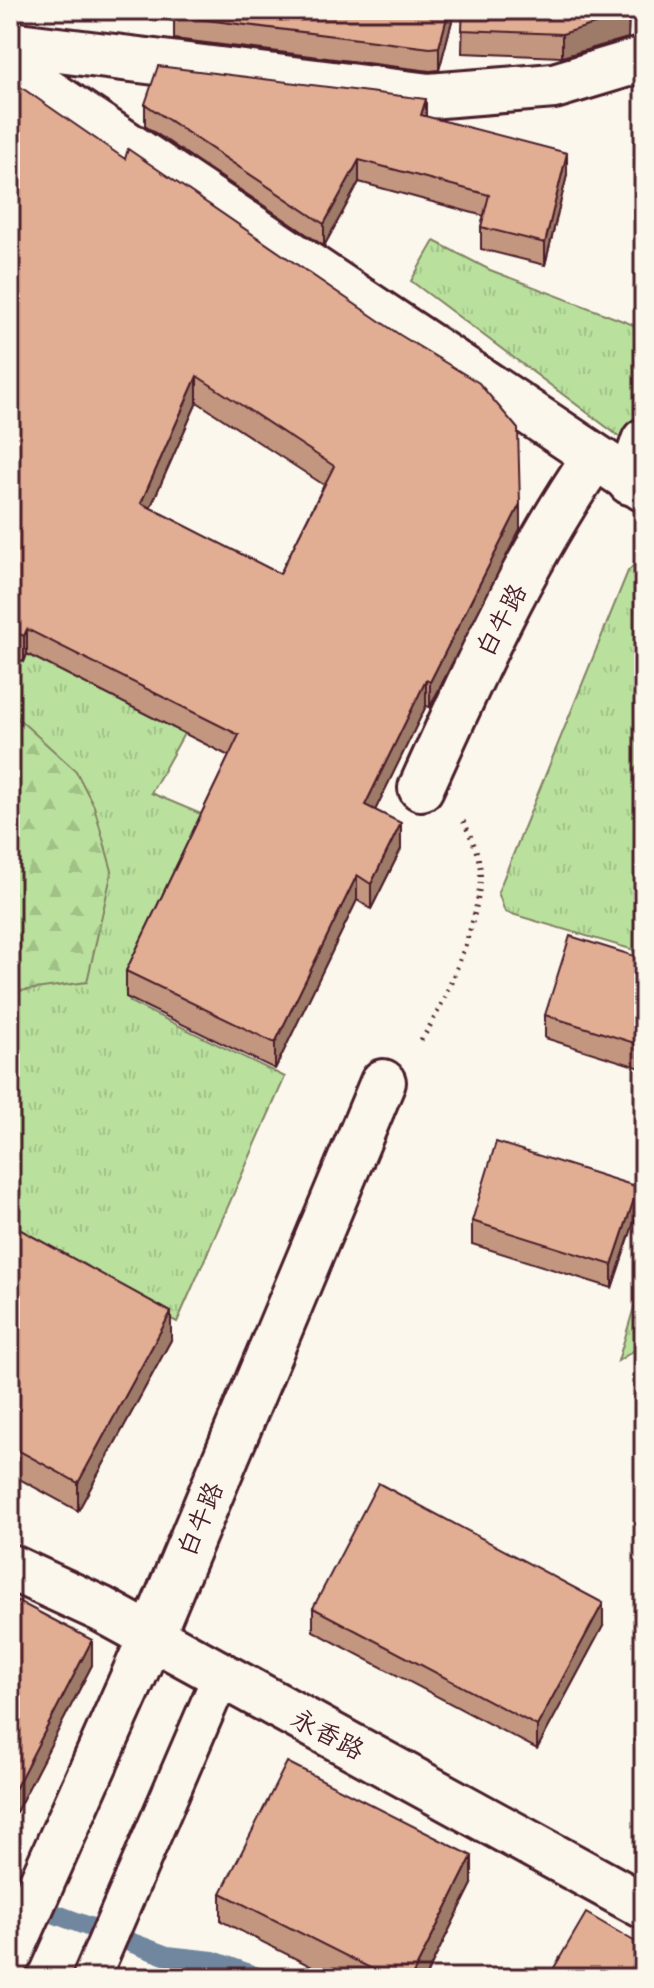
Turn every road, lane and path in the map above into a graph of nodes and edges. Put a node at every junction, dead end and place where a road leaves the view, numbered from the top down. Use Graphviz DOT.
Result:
graph roads {
  1 [pos="10,44"];
  2 [pos="644,59"];
  3 [pos="10,66"];
  4 [pos="644,441"];
  5 [pos="594,458"];
  6 [pos="637,486"];
  7 [pos="421,788"];
  8 [pos="383,1082"];
  9 [pos="10,1567"];
  10 [pos="151,1637"];
  11 [pos="221,1676"];
  12 [pos="644,1906"];
  13 [pos="15,1943"];
  14 [pos="94,1970"];
  1 -- 2 [label="street"];
  3 -- 5 [label="street"];
  4 -- 6 [label="street"];
  5 -- 6 [label="street"];
  5 -- 7 [label="street, 白牛路"];
  7 -- 8 [label="path"];
  8 -- 10 [label="street, 白牛路"];
  9 -- 10 [label="street, 永香路"];
  10 -- 11 [label="street, 永香路"];
  10 -- 13 [label="street, 白牛路"];
  11 -- 12 [label="street, 永香路"];
  11 -- 14 [label="lane"];
}
